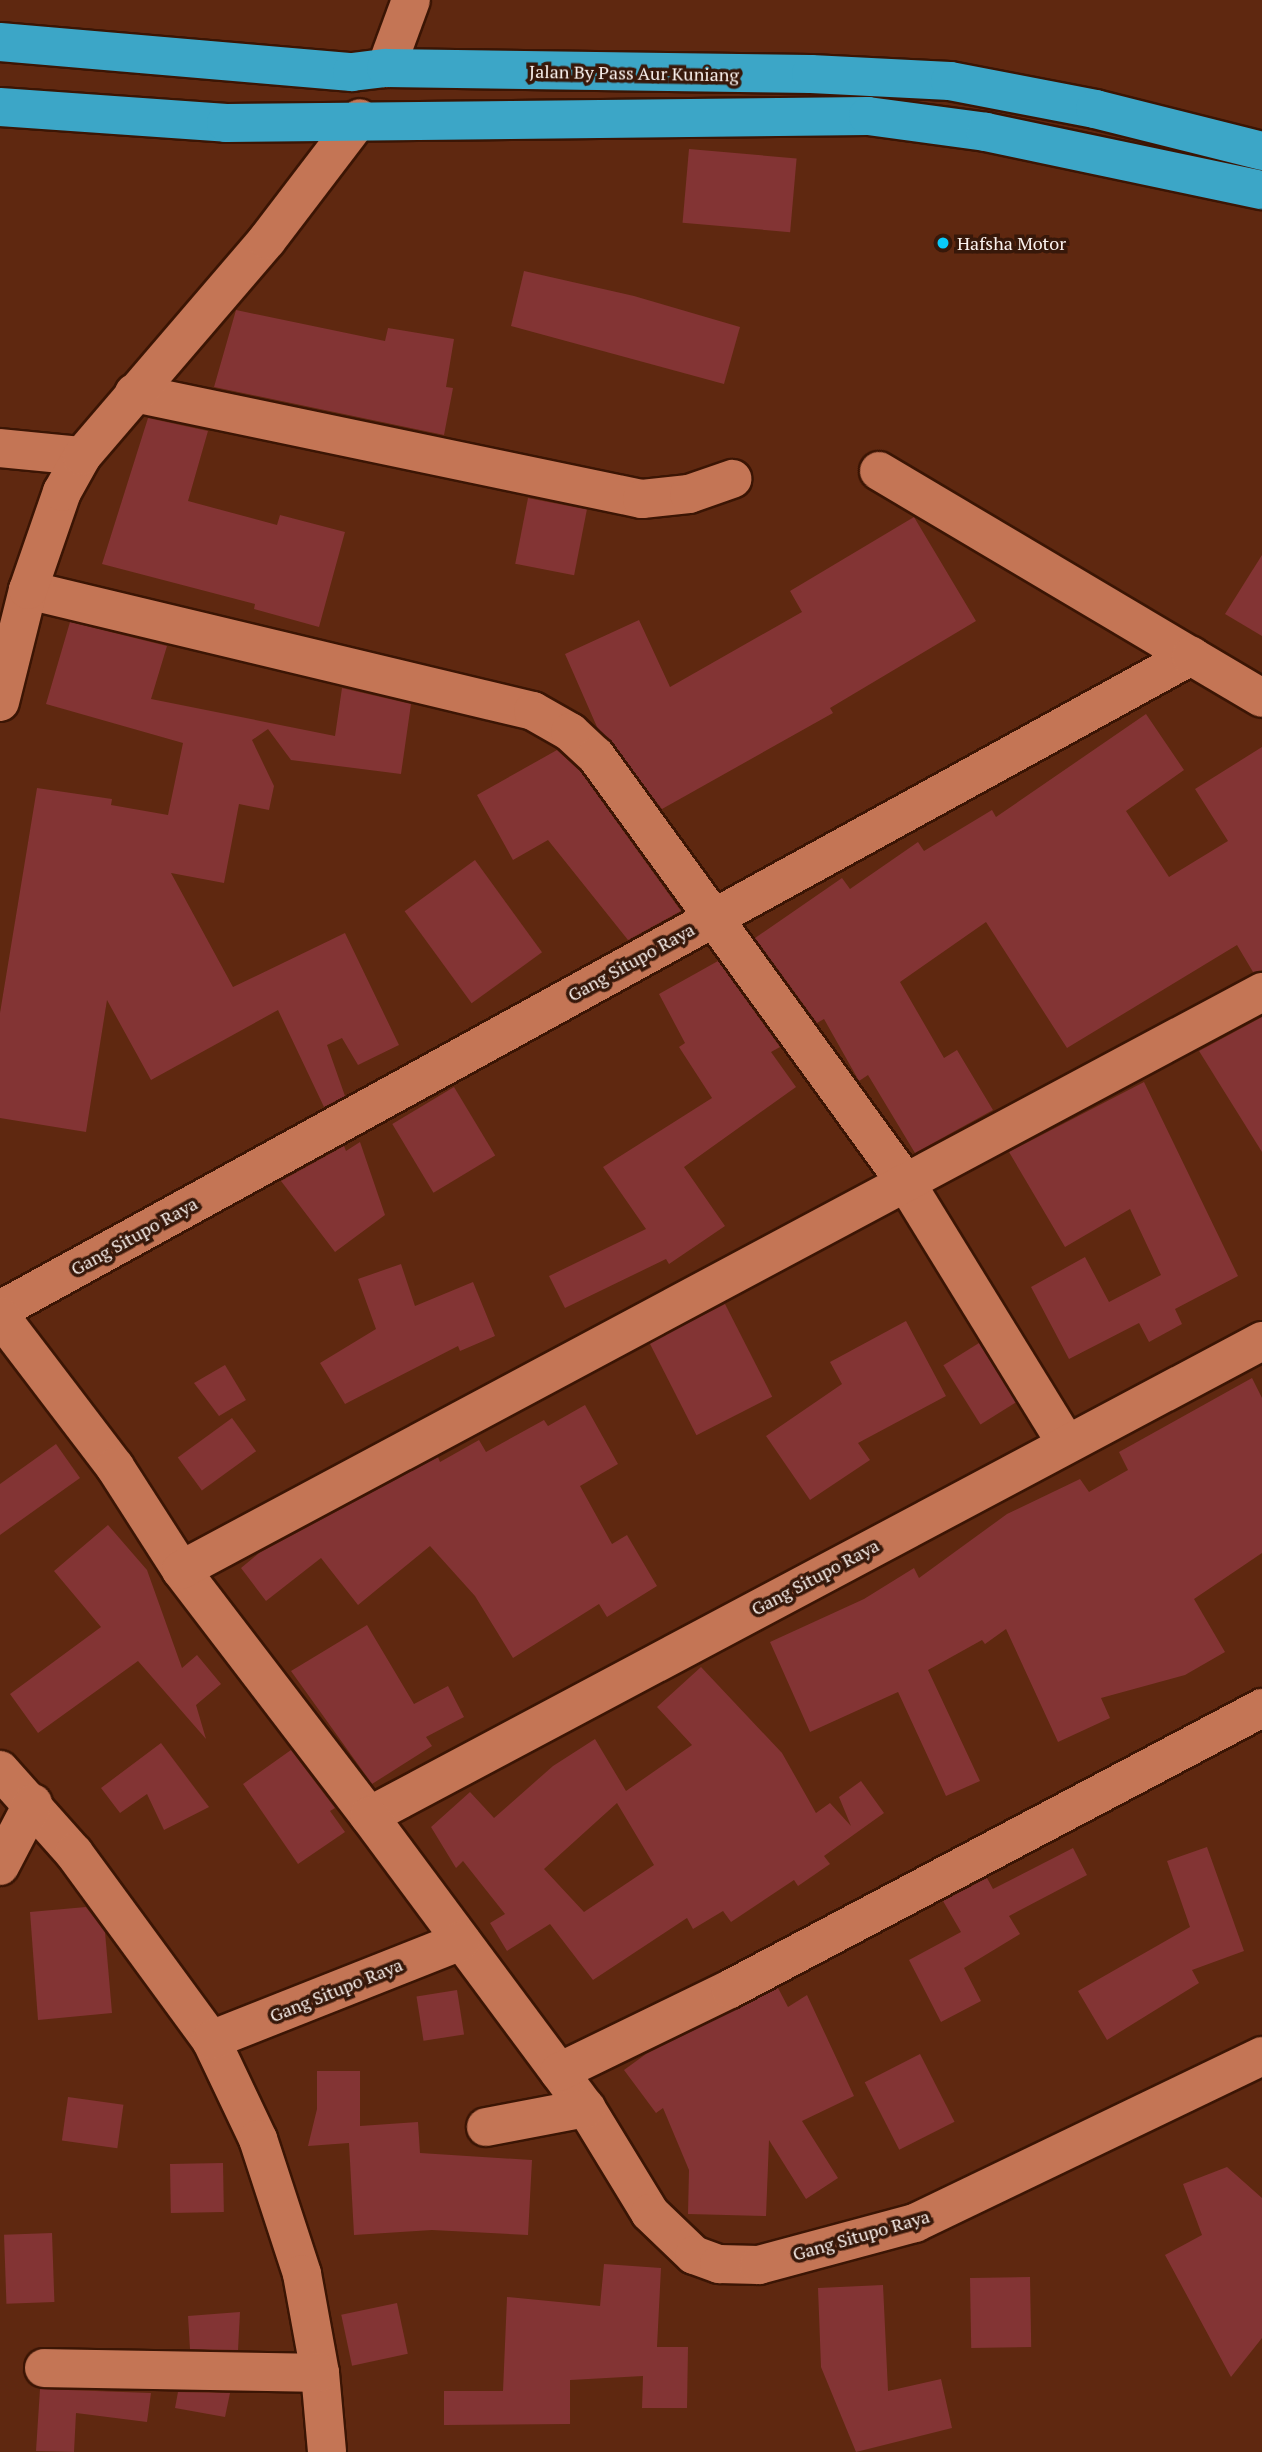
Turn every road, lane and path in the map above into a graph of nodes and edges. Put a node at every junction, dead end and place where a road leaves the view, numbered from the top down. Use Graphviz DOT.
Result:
graph roads {
  1 [pos="411,0"];
  2 [pos="0,42"];
  3 [pos="386,68"];
  4 [pos="876,76"];
  5 [pos="0,107"];
  6 [pos="867,116"];
  7 [pos="360,118"];
  8 [pos="1262,151"];
  9 [pos="1262,190"];
  10 [pos="134,393"];
  11 [pos="0,448"];
  12 [pos="82,456"];
  13 [pos="879,471"];
  14 [pos="732,480"];
  15 [pos="29,590"];
  16 [pos="1191,656"];
  17 [pos="1262,698"];
  18 [pos="0,702"];
  19 [pos="713,916"];
  20 [pos="1262,992"];
  21 [pos="906,1184"];
  22 [pos="0,1310"];
  23 [pos="0,1316"];
  24 [pos="1262,1341"];
  25 [pos="1066,1443"];
  26 [pos="181,1570"];
  27 [pos="1262,1708"];
  28 [pos="0,1770"];
  29 [pos="33,1802"];
  30 [pos="369,1816"];
  31 [pos="0,1866"];
  32 [pos="461,1941"];
  33 [pos="211,2040"];
  34 [pos="1262,2056"];
  35 [pos="559,2072"];
  36 [pos="586,2108"];
  37 [pos="486,2127"];
  38 [pos="44,2368"];
  39 [pos="320,2373"];
  40 [pos="327,2452"];
  1 -- 3 [label="street"];
  2 -- 3 [label="highway, Jalan By Pass Aur Kuniang"];
  3 -- 4 [label="highway, Jalan By Pass Aur Kuniang"];
  4 -- 6 [label="highway"];
  4 -- 8 [label="highway, Jalan By Pass Aur Kuniang"];
  5 -- 7 [label="highway"];
  6 -- 7 [label="highway"];
  6 -- 9 [label="highway"];
  7 -- 10 [label="street"];
  10 -- 12 [label="street"];
  10 -- 14 [label="street"];
  11 -- 12 [label="street"];
  12 -- 15 [label="street"];
  13 -- 16 [label="street"];
  15 -- 18 [label="street"];
  15 -- 19 [label="street"];
  16 -- 17 [label="street"];
  16 -- 19 [label="street, Gang Situpo Raya"];
  19 -- 21 [label="street"];
  19 -- 22 [label="street, Gang Situpo Raya"];
  20 -- 21 [label="street"];
  21 -- 25 [label="street"];
  21 -- 26 [label="street"];
  23 -- 26 [label="street, Gang Situpo Raya"];
  24 -- 25 [label="street, Gang Situpo Raya"];
  25 -- 30 [label="street, Gang Situpo Raya"];
  26 -- 30 [label="street, Gang Situpo Raya"];
  27 -- 35 [label="street"];
  28 -- 29 [label="street"];
  29 -- 31 [label="street"];
  29 -- 33 [label="street"];
  30 -- 32 [label="street, Gang Situpo Raya"];
  32 -- 33 [label="street, Gang Situpo Raya"];
  32 -- 35 [label="street, Gang Situpo Raya"];
  33 -- 39 [label="street"];
  34 -- 36 [label="street, Gang Situpo Raya"];
  35 -- 36 [label="street, Gang Situpo Raya"];
  36 -- 37 [label="street"];
  38 -- 39 [label="street"];
  39 -- 40 [label="street"];
}
